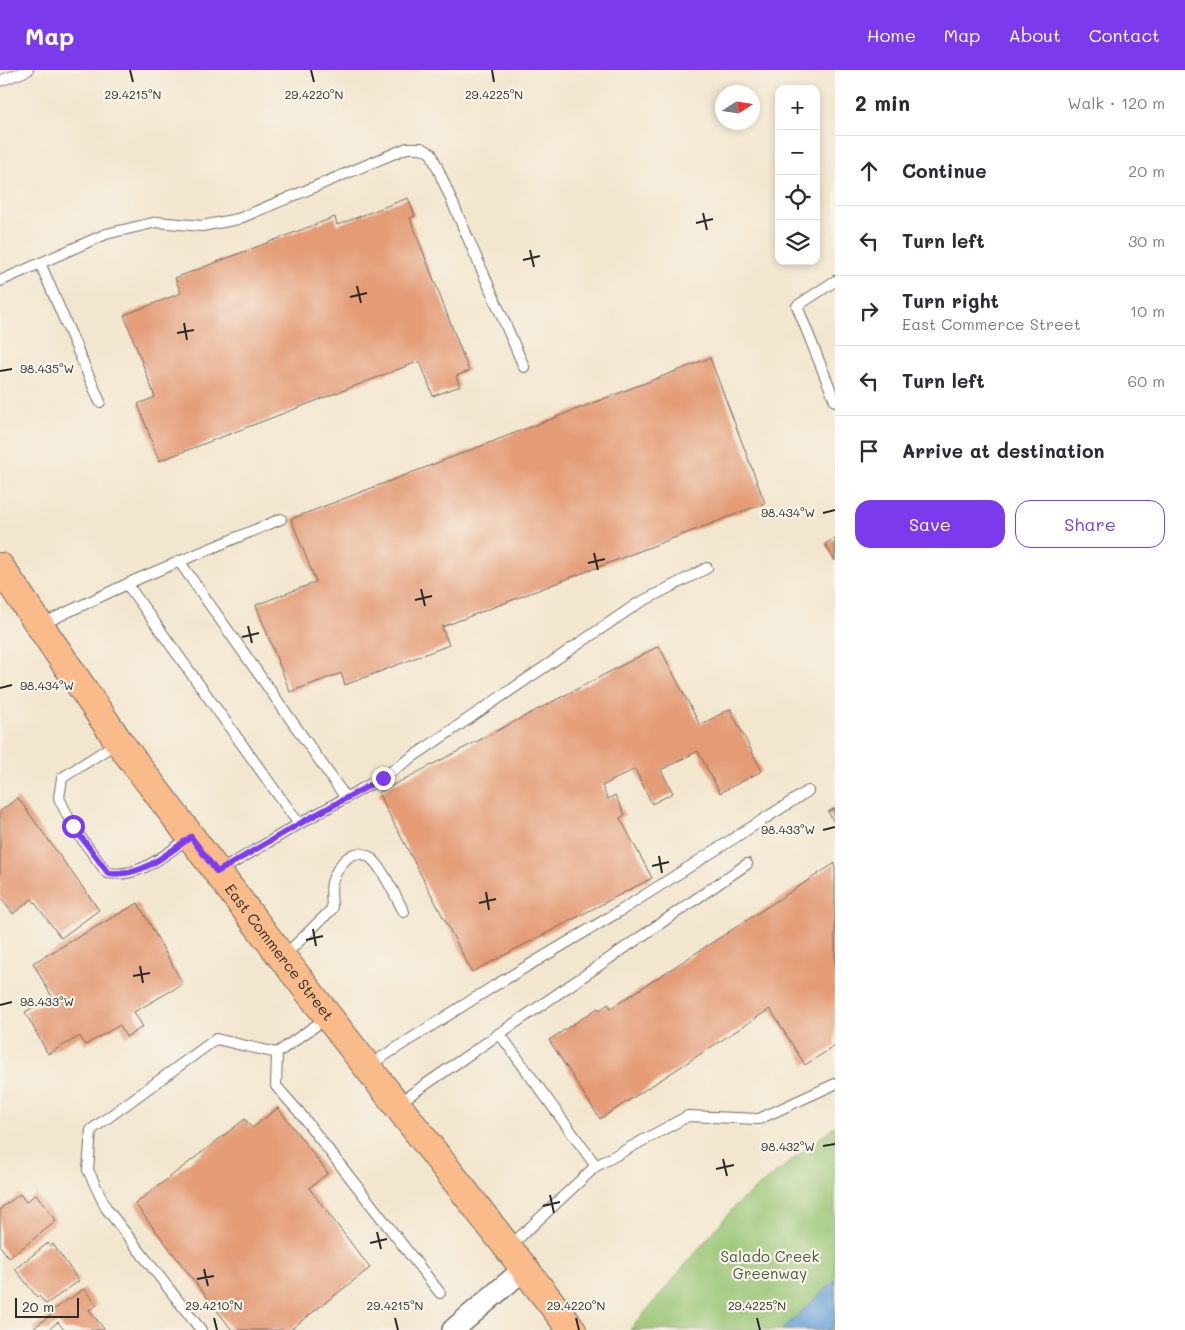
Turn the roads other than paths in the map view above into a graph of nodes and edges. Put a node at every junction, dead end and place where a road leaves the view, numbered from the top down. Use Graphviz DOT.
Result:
graph roads {
  1 [pos="28,70"];
  2 [pos="0,81"];
  3 [pos="40,263"];
  4 [pos="835,280"];
  5 [pos="0,281"];
  6 [pos="524,366"];
  7 [pos="835,401"];
  8 [pos="100,402"];
  9 [pos="281,519"];
  10 [pos="179,562"];
  11 [pos="707,568"];
  12 [pos="3,578"];
  13 [pos="128,584"];
  14 [pos="39,626"];
  15 [pos="119,742"];
  16 [pos="808,791"];
  17 [pos="346,798"];
  18 [pos="299,824"];
  19 [pos="191,837"];
  20 [pos="747,864"];
  21 [pos="217,872"];
  22 [pos="404,912"];
  23 [pos="283,958"];
  24 [pos="328,1017"];
  25 [pos="499,1033"];
  26 [pos="277,1053"];
  27 [pos="367,1067"];
  28 [pos="835,1084"];
  29 [pos="396,1104"];
  30 [pos="596,1166"];
  31 [pos="508,1248"];
  32 [pos="524,1269"];
  33 [pos="440,1293"];
  34 [pos="201,1330"];
  35 [pos="453,1330"];
  36 [pos="572,1330"];
  1 -- 2 [label="lane"];
  3 -- 5 [label="lane"];
  3 -- 6 [label="lane"];
  3 -- 8 [label="lane"];
  4 -- 7 [label="lane"];
  9 -- 10 [label="lane"];
  10 -- 13 [label="lane"];
  10 -- 17 [label="lane"];
  11 -- 17 [label="lane"];
  12 -- 14 [label="main road, East Commerce Street"];
  13 -- 14 [label="lane"];
  13 -- 18 [label="lane"];
  14 -- 15 [label="main road, East Commerce Street"];
  15 -- 19 [label="main road, East Commerce Street"];
  15 -- 19 [label="lane"];
  16 -- 27 [label="lane"];
  17 -- 18 [label="lane"];
  18 -- 21 [label="lane"];
  19 -- 21 [label="main road, East Commerce Street"];
  20 -- 25 [label="lane"];
  21 -- 23 [label="main road, East Commerce Street"];
  22 -- 23 [label="lane"];
  23 -- 24 [label="main road, East Commerce Street"];
  24 -- 26 [label="lane"];
  24 -- 27 [label="main road, East Commerce Street"];
  25 -- 29 [label="lane"];
  25 -- 30 [label="lane"];
  26 -- 33 [label="lane"];
  26 -- 34 [label="lane"];
  27 -- 29 [label="main road, East Commerce Street"];
  28 -- 30 [label="lane"];
  29 -- 31 [label="main road, East Commerce Street"];
  30 -- 31 [label="lane"];
  31 -- 32 [label="main road, East Commerce Street"];
  32 -- 35 [label="street"];
  32 -- 36 [label="main road, East Commerce Street"];
}
